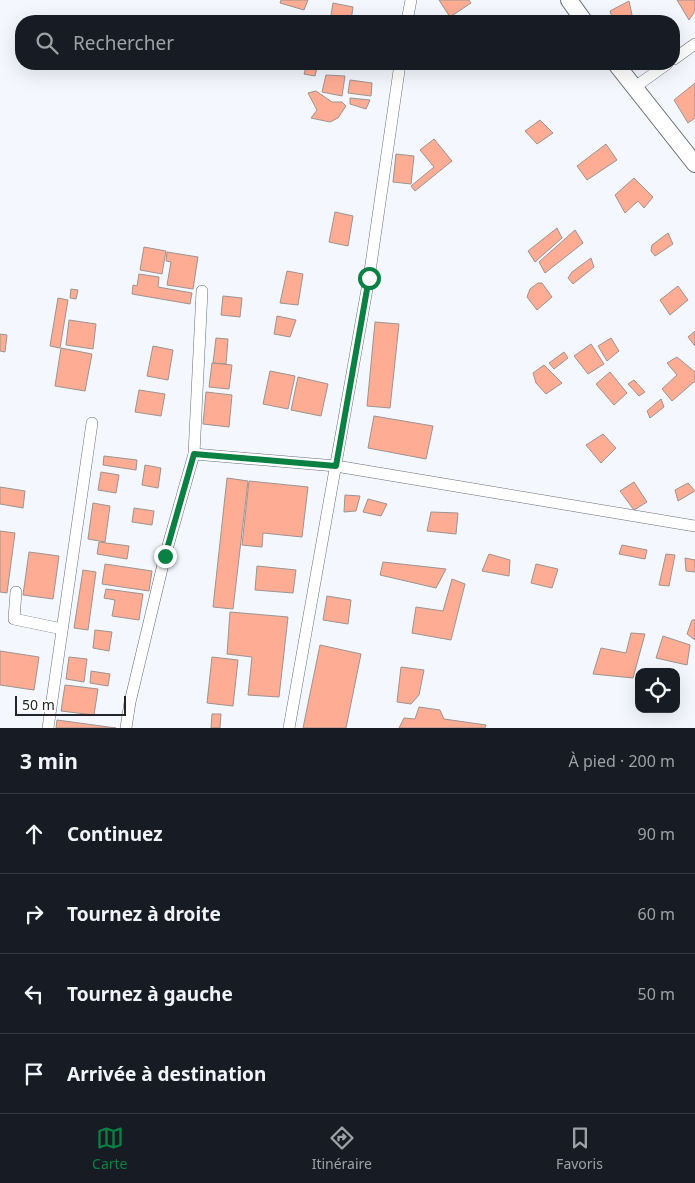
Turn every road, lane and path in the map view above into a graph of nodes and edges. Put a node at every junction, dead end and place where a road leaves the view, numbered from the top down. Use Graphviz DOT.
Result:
graph roads {
  1 [pos="411,0"];
  2 [pos="569,0"];
  3 [pos="408,15"];
  4 [pos="580,15"];
  5 [pos="695,44"];
  6 [pos="680,55"];
  7 [pos="399,70"];
  8 [pos="621,70"];
  9 [pos="659,70"];
  10 [pos="635,87"];
  11 [pos="695,164"];
  12 [pos="202,291"];
  13 [pos="92,423"];
  14 [pos="194,454"];
  15 [pos="336,466"];
  16 [pos="695,526"];
  17 [pos="16,592"];
  18 [pos="62,629"];
  19 [pos="48,728"];
  20 [pos="126,728"];
  21 [pos="289,728"];
  1 -- 3 [label="street"];
  2 -- 4 [label="main road"];
  5 -- 6 [label="street"];
  7 -- 15 [label="street"];
  8 -- 10 [label="main road"];
  9 -- 10 [label="street"];
  10 -- 11 [label="main road"];
  12 -- 14 [label="street"];
  13 -- 18 [label="street"];
  14 -- 15 [label="street"];
  14 -- 20 [label="street"];
  15 -- 16 [label="street"];
  15 -- 21 [label="street"];
  17 -- 18 [label="street"];
  18 -- 19 [label="street"];
}
